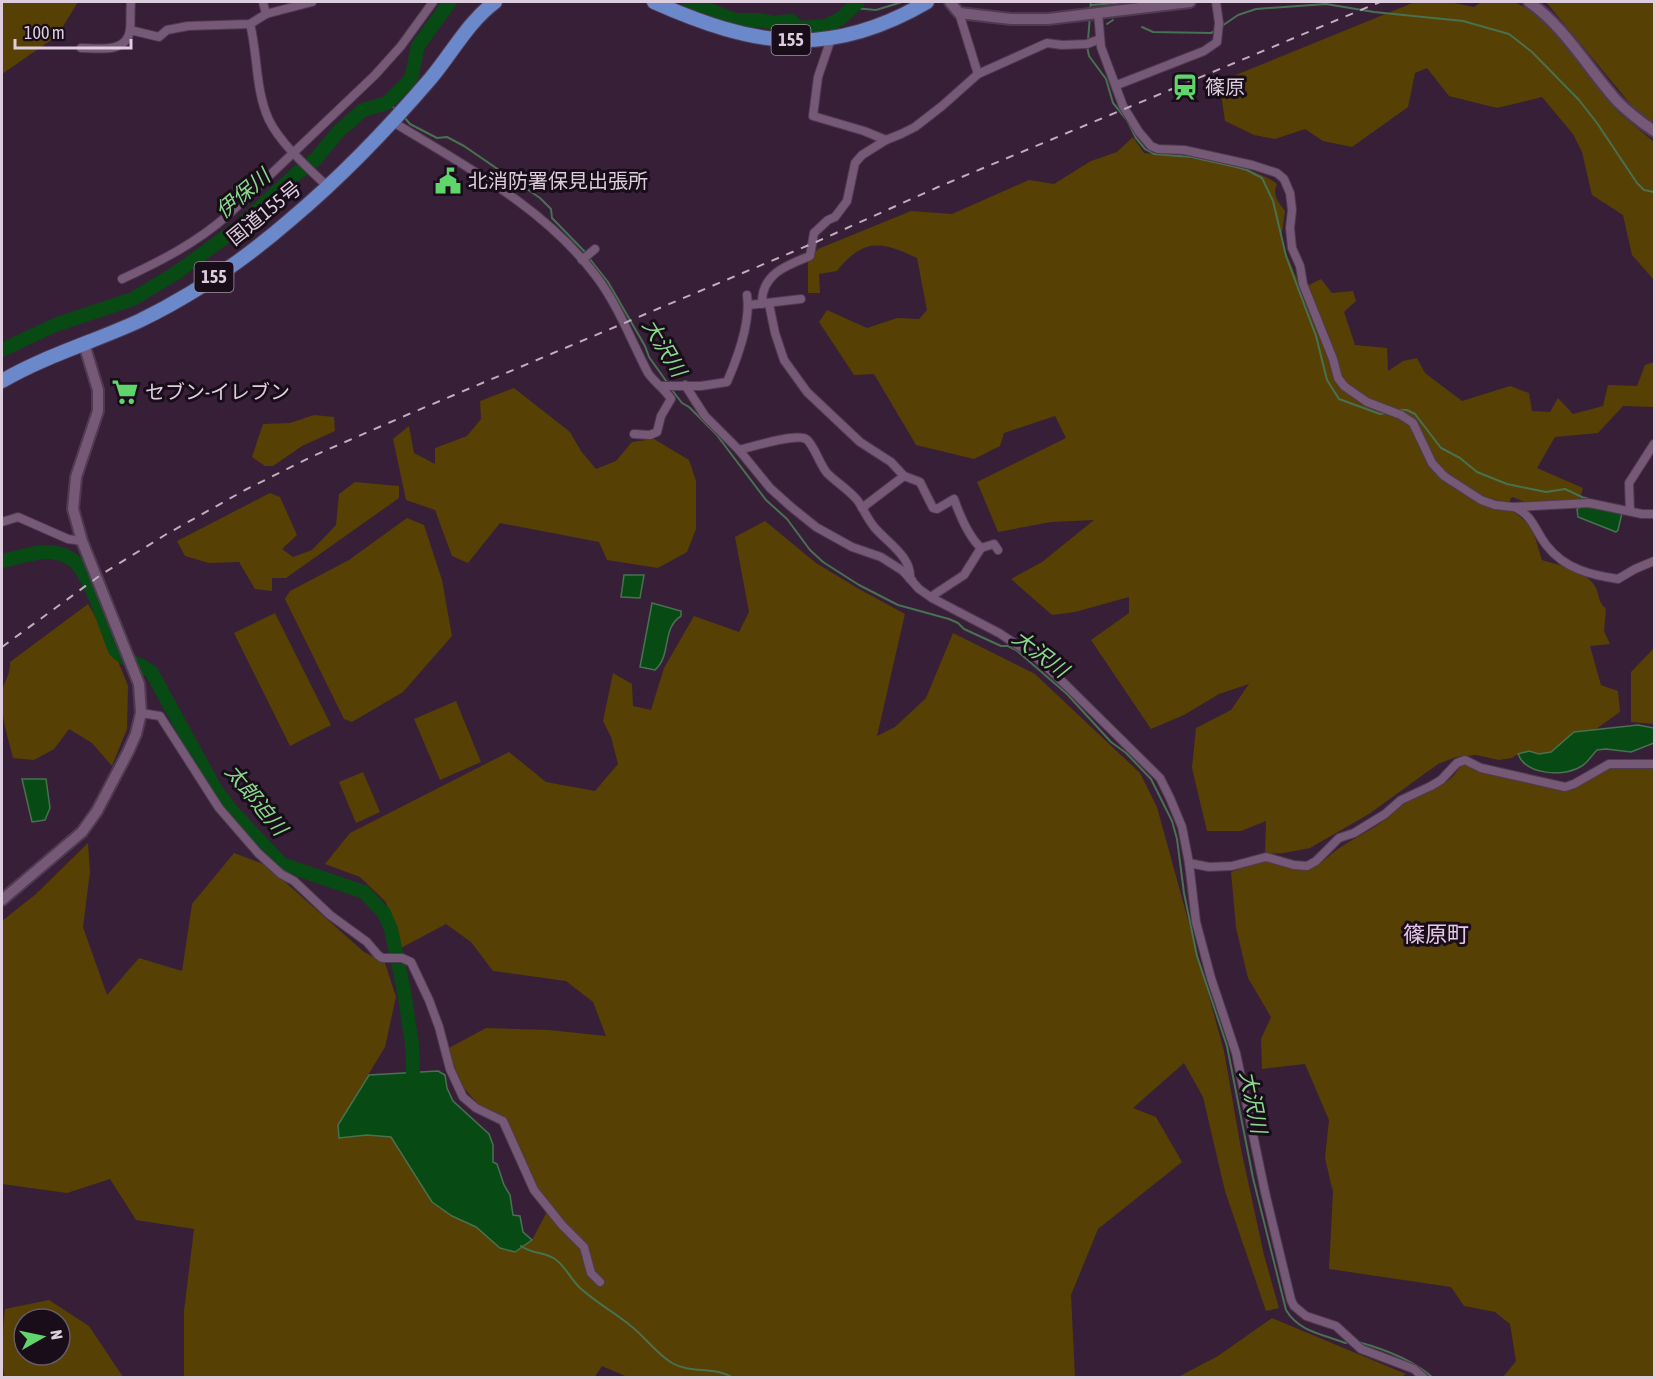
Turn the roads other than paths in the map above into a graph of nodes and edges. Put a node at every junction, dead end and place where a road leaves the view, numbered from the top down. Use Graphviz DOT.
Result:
graph roads {
  1 [pos="131,2"];
  2 [pos="262,2"];
  3 [pos="312,2"];
  4 [pos="433,2"];
  5 [pos="495,2"];
  6 [pos="659,2"];
  7 [pos="927,2"];
  8 [pos="950,2"];
  9 [pos="1190,2"];
  10 [pos="1216,2"];
  11 [pos="1529,2"];
  12 [pos="1146,4"];
  13 [pos="959,13"];
  14 [pos="1098,13"];
  15 [pos="266,14"];
  16 [pos="250,24"];
  17 [pos="130,30"];
  18 [pos="831,39"];
  19 [pos="1100,39"];
  20 [pos="81,48"];
  21 [pos="978,74"];
  22 [pos="1117,86"];
  23 [pos="393,122"];
  24 [pos="1654,131"];
  25 [pos="886,140"];
  26 [pos="295,153"];
  27 [pos="327,186"];
  28 [pos="595,249"];
  29 [pos="584,259"];
  30 [pos="122,279"];
  31 [pos="747,296"];
  32 [pos="801,298"];
  33 [pos="766,304"];
  34 [pos="749,305"];
  35 [pos="84,344"];
  36 [pos="2,381"];
  37 [pos="662,386"];
  38 [pos="681,386"];
  39 [pos="634,434"];
  40 [pos="1654,444"];
  41 [pos="739,450"];
  42 [pos="904,476"];
  43 [pos="862,507"];
  44 [pos="1513,507"];
  45 [pos="1630,511"];
  46 [pos="1654,514"];
  47 [pos="2,522"];
  48 [pos="82,541"];
  49 [pos="981,548"];
  50 [pos="998,550"];
  51 [pos="1654,561"];
  52 [pos="919,589"];
  53 [pos="932,598"];
  54 [pos="141,713"];
  55 [pos="1654,764"];
  56 [pos="1189,863"];
  57 [pos="2,900"];
  58 [pos="600,1282"];
  59 [pos="1424,1377"];
  1 -- 17 [label="street"];
  2 -- 15 [label="street"];
  3 -- 15 [label="street"];
  4 -- 26 [label="street"];
  5 -- 23 [label="highway, 国道155号 / 155"];
  6 -- 18 [label="highway, 155"];
  7 -- 18 [label="highway, 155"];
  8 -- 13 [label="street"];
  9 -- 12 [label="street"];
  10 -- 22 [label="street"];
  11 -- 24 [label="street"];
  12 -- 14 [label="street"];
  13 -- 14 [label="street"];
  13 -- 21 [label="street"];
  14 -- 19 [label="street"];
  15 -- 16 [label="street"];
  16 -- 17 [label="street"];
  16 -- 26 [label="street"];
  17 -- 20 [label="street"];
  18 -- 25 [label="street"];
  19 -- 21 [label="street"];
  19 -- 22 [label="street"];
  21 -- 25 [label="street"];
  22 -- 44 [label="street"];
  23 -- 27 [label="highway, 国道155号 / 155"];
  23 -- 29 [label="street"];
  25 -- 33 [label="street"];
  26 -- 27 [label="street"];
  26 -- 30 [label="street"];
  27 -- 35 [label="highway, 国道155号 / 155"];
  28 -- 29 [label="street"];
  29 -- 37 [label="street"];
  31 -- 34 [label="street"];
  32 -- 33 [label="street"];
  33 -- 34 [label="street"];
  33 -- 42 [label="street"];
  34 -- 38 [label="street"];
  35 -- 36 [label="highway, 国道155号 / 155"];
  35 -- 48 [label="street"];
  37 -- 38 [label="street"];
  37 -- 39 [label="street"];
  38 -- 41 [label="street"];
  40 -- 45 [label="street"];
  41 -- 43 [label="street"];
  41 -- 52 [label="street"];
  42 -- 43 [label="street"];
  42 -- 49 [label="street"];
  43 -- 52 [label="street"];
  44 -- 45 [label="street"];
  44 -- 51 [label="street"];
  45 -- 46 [label="street"];
  47 -- 48 [label="street"];
  48 -- 54 [label="street"];
  49 -- 50 [label="street"];
  49 -- 53 [label="street"];
  52 -- 53 [label="street"];
  53 -- 56 [label="street"];
  54 -- 57 [label="street"];
  54 -- 58 [label="street"];
  55 -- 56 [label="street"];
  56 -- 59 [label="street"];
}
